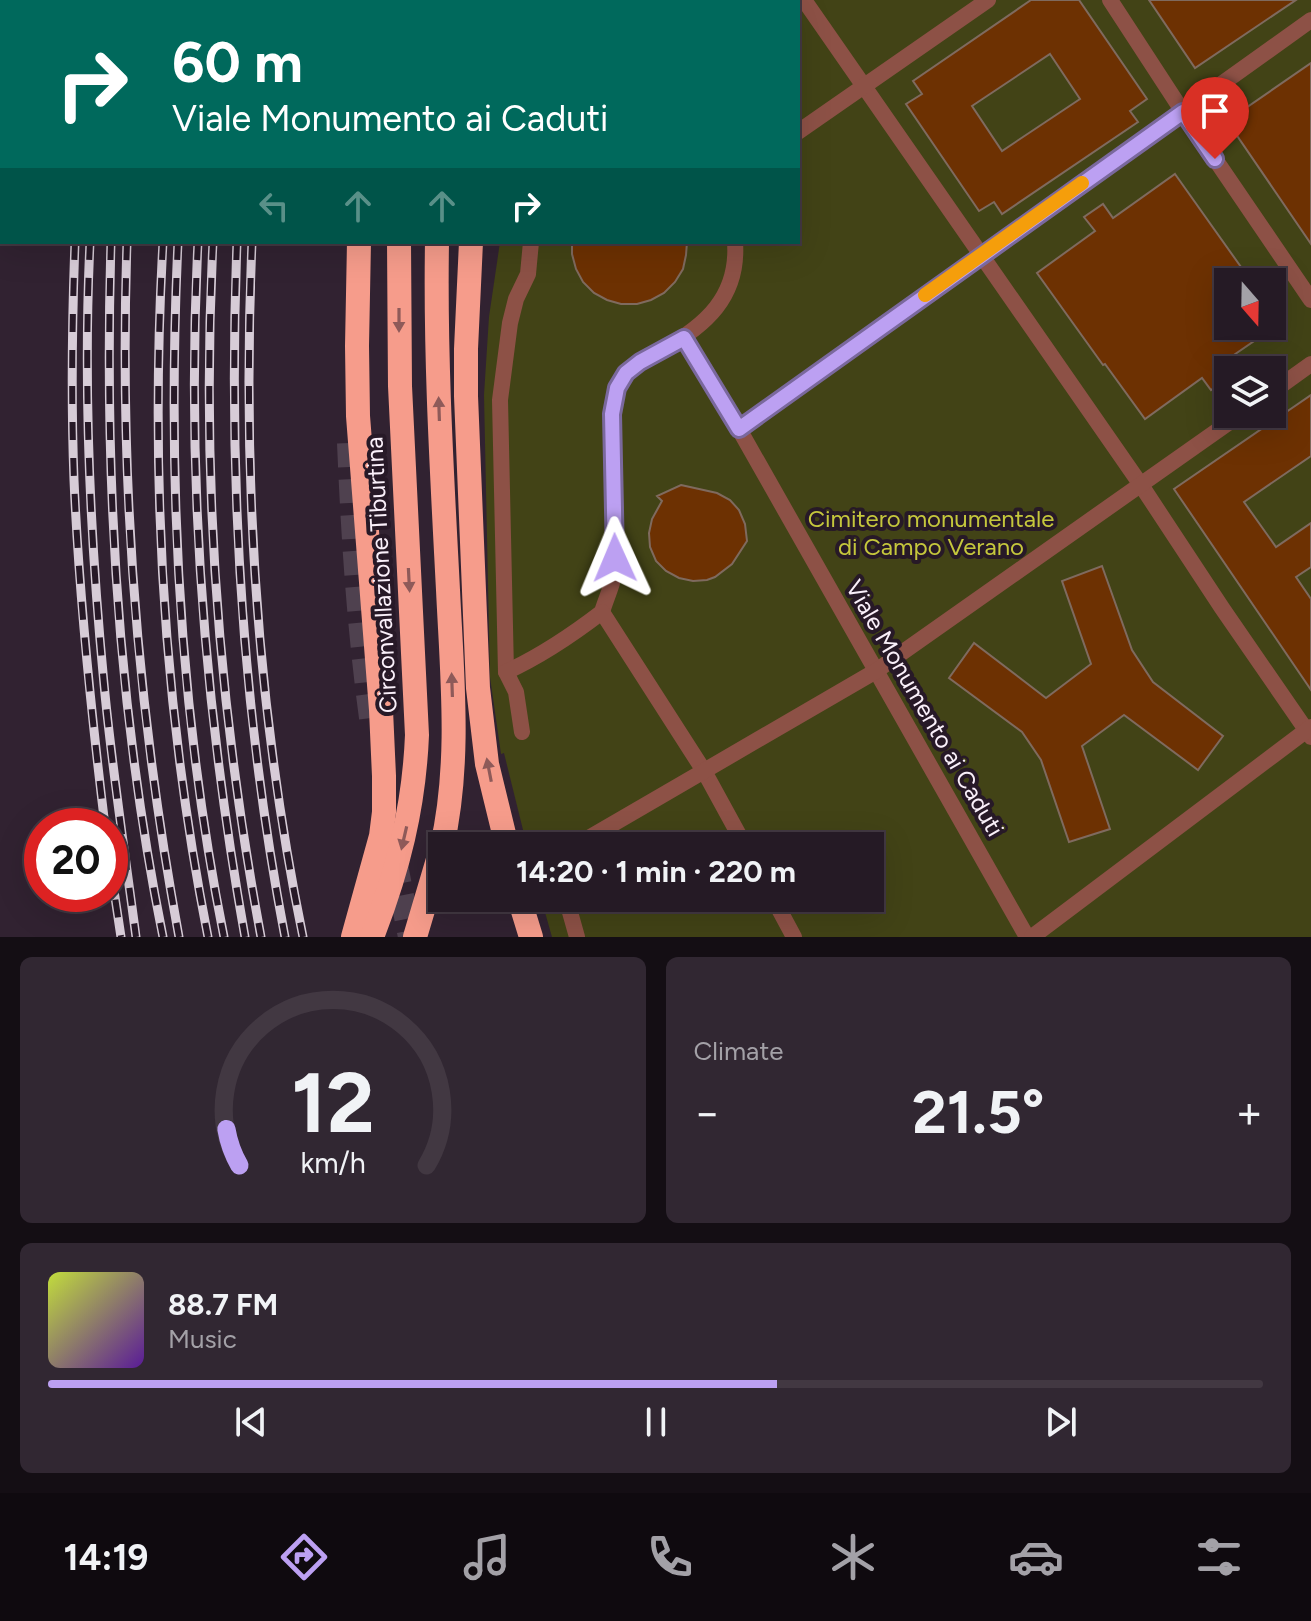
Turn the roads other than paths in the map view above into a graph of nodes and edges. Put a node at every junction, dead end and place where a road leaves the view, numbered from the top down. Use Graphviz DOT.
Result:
graph roads {
  1 [pos="804,0"];
  2 [pos="988,0"];
  3 [pos="1110,0"];
  4 [pos="1311,20"];
  5 [pos="864,87"];
  6 [pos="1183,112"];
  7 [pos="800,131"];
  8 [pos="359,244"];
  9 [pos="399,244"];
  10 [pos="437,244"];
  11 [pos="471,244"];
  12 [pos="531,244"];
  13 [pos="735,244"];
  14 [pos="981,255"];
  15 [pos="1311,300"];
  16 [pos="684,338"];
  17 [pos="1311,364"];
  18 [pos="1286,382"];
  19 [pos="1221,428"];
  20 [pos="739,429"];
  21 [pos="1141,485"];
  22 [pos="602,612"];
  23 [pos="876,671"];
  24 [pos="506,672"];
  25 [pos="522,732"];
  26 [pos="1309,732"];
  27 [pos="704,771"];
  28 [pos="444,832"];
  29 [pos="504,832"];
  30 [pos="599,832"];
  31 [pos="737,832"];
  32 [pos="428,893"];
  33 [pos="523,912"];
  34 [pos="570,912"];
  35 [pos="781,912"];
  36 [pos="353,937"];
  37 [pos="372,937"];
  38 [pos="415,937"];
  39 [pos="531,937"];
  40 [pos="577,937"];
  41 [pos="794,937"];
  42 [pos="1030,937"];
  1 -- 5 [label="lane"];
  2 -- 5 [label="lane"];
  3 -- 6 [label="lane"];
  4 -- 6 [label="lane"];
  5 -- 7 [label="lane"];
  5 -- 14 [label="lane"];
  6 -- 14 [label="lane"];
  6 -- 15 [label="lane"];
  8 -- 36 [label="highway"];
  9 -- 37 [label="highway, Circonvallazione Tiburtina, one-way"];
  28 -- 10 [label="highway, one-way"];
  29 -- 11 [label="highway, one-way"];
  12 -- 24 [label="lane"];
  13 -- 16 [label="lane"];
  14 -- 20 [label="lane"];
  14 -- 21 [label="lane"];
  16 -- 20 [label="lane, Viale Monumento ai Caduti"];
  16 -- 22 [label="lane"];
  17 -- 18 [label="lane"];
  19 -- 21 [label="lane"];
  20 -- 23 [label="lane, Viale Monumento ai Caduti"];
  21 -- 23 [label="lane"];
  21 -- 26 [label="lane"];
  22 -- 24 [label="lane"];
  22 -- 27 [label="lane"];
  23 -- 27 [label="lane"];
  23 -- 42 [label="lane, Viale Monumento ai Caduti"];
  24 -- 25 [label="lane"];
  26 -- 42 [label="lane"];
  27 -- 30 [label="lane"];
  27 -- 31 [label="lane"];
  32 -- 38 [label="highway"];
  33 -- 39 [label="highway"];
  34 -- 40 [label="lane"];
  35 -- 41 [label="lane"];
}
